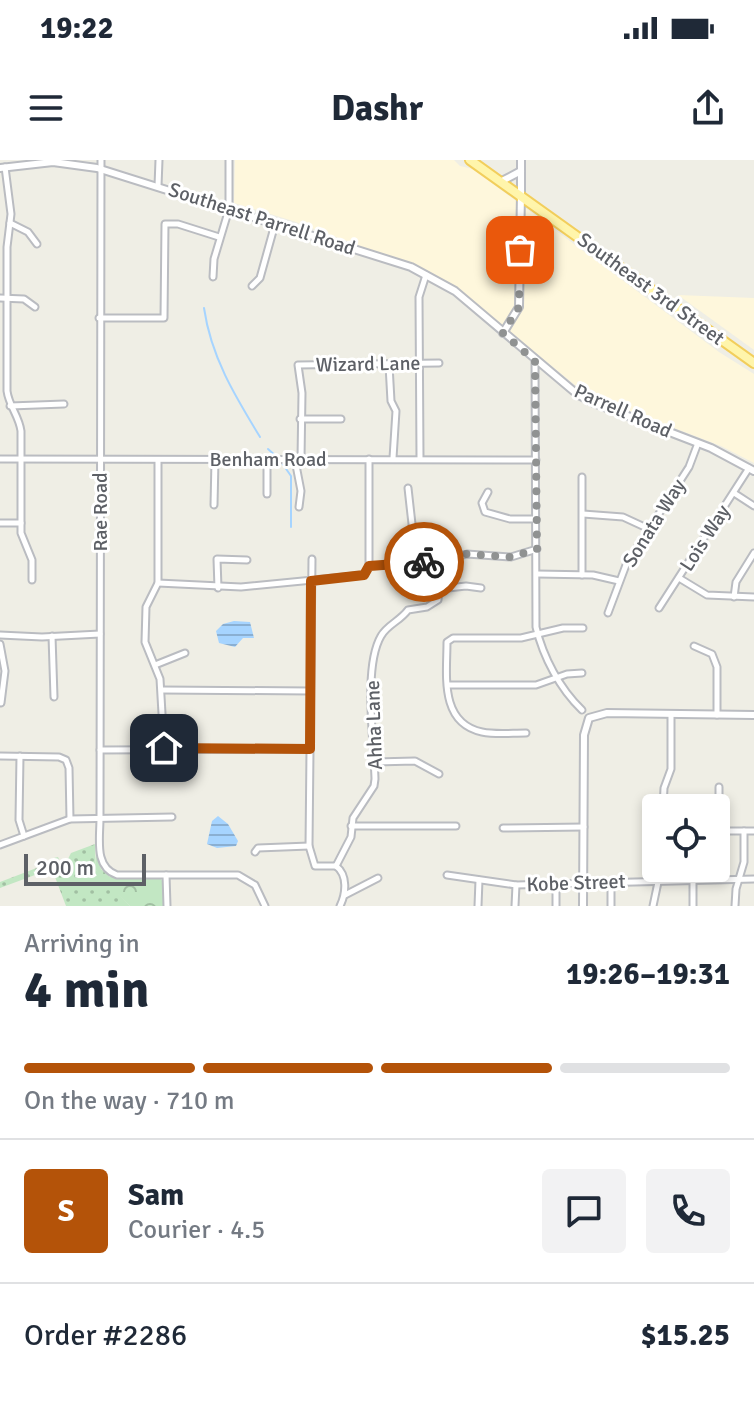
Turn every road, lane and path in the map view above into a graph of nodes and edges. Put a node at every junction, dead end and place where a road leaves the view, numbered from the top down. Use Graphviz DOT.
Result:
graph roads {
  1 [pos="101,160"];
  2 [pos="159,160"];
  3 [pos="229,160"];
  4 [pos="470,160"];
  5 [pos="521,160"];
  6 [pos="3,168"];
  7 [pos="101,169"];
  8 [pos="521,171"];
  9 [pos="502,181"];
  10 [pos="158,186"];
  11 [pos="521,194"];
  12 [pos="229,209"];
  13 [pos="10,223"];
  14 [pos="275,224"];
  15 [pos="219,237"];
  16 [pos="37,244"];
  17 [pos="426,274"];
  18 [pos="213,277"];
  19 [pos="252,286"];
  20 [pos="3,298"];
  21 [pos="35,307"];
  22 [pos="99,318"];
  23 [pos="503,333"];
  24 [pos="535,361"];
  25 [pos="420,363"];
  26 [pos="439,363"];
  27 [pos="754,363"];
  28 [pos="389,365"];
  29 [pos="64,404"];
  30 [pos="10,406"];
  31 [pos="300,419"];
  32 [pos="341,419"];
  33 [pos="698,443"];
  34 [pos="420,458"];
  35 [pos="0,459"];
  36 [pos="21,459"];
  37 [pos="298,459"];
  38 [pos="369,459"];
  39 [pos="393,459"];
  40 [pos="100,460"];
  41 [pos="158,460"];
  42 [pos="215,460"];
  43 [pos="267,460"];
  44 [pos="536,460"];
  45 [pos="752,469"];
  46 [pos="582,477"];
  47 [pos="408,488"];
  48 [pos="488,492"];
  49 [pos="734,493"];
  50 [pos="267,494"];
  51 [pos="214,505"];
  52 [pos="754,506"];
  53 [pos="299,507"];
  54 [pos="583,514"];
  55 [pos="536,519"];
  56 [pos="0,523"];
  57 [pos="21,523"];
  58 [pos="649,529"];
  59 [pos="537,549"];
  60 [pos="754,553"];
  61 [pos="312,559"];
  62 [pos="247,560"];
  63 [pos="423,562"];
  64 [pos="431,563"];
  65 [pos="369,566"];
  66 [pos="537,574"];
  67 [pos="582,575"];
  68 [pos="679,578"];
  69 [pos="32,580"];
  70 [pos="311,581"];
  71 [pos="620,581"];
  72 [pos="158,583"];
  73 [pos="218,588"];
  74 [pos="481,588"];
  75 [pos="439,589"];
  76 [pos="734,597"];
  77 [pos="754,597"];
  78 [pos="659,608"];
  79 [pos="608,613"];
  80 [pos="583,628"];
  81 [pos="537,633"];
  82 [pos="100,634"];
  83 [pos="0,635"];
  84 [pos="52,636"];
  85 [pos="0,644"];
  86 [pos="694,646"];
  87 [pos="185,653"];
  88 [pos="155,665"];
  89 [pos="582,673"];
  90 [pos="558,678"];
  91 [pos="448,685"];
  92 [pos="162,690"];
  93 [pos="310,691"];
  94 [pos="54,697"];
  95 [pos="1,703"];
  96 [pos="582,710"];
  97 [pos="671,714"];
  98 [pos="717,715"];
  99 [pos="754,715"];
  100 [pos="526,733"];
  101 [pos="164,748"];
  102 [pos="310,749"];
  103 [pos="100,750"];
  104 [pos="0,756"];
  105 [pos="20,756"];
  106 [pos="375,762"];
  107 [pos="439,774"];
  108 [pos="719,787"];
  109 [pos="664,794"];
  110 [pos="719,794"];
  111 [pos="172,817"];
  112 [pos="100,818"];
  113 [pos="70,819"];
  114 [pos="351,826"];
  115 [pos="456,826"];
  116 [pos="584,827"];
  117 [pos="503,828"];
  118 [pos="730,831"];
  119 [pos="744,831"];
  120 [pos="754,831"];
  121 [pos="24,836"];
  122 [pos="0,845"];
  123 [pos="309,846"];
  124 [pos="255,852"];
  125 [pos="336,866"];
  126 [pos="166,875"];
  127 [pos="447,875"];
  128 [pos="378,878"];
  129 [pos="730,879"];
  130 [pos="739,879"];
  131 [pos="754,879"];
  132 [pos="479,880"];
  133 [pos="642,881"];
  134 [pos="657,882"];
  135 [pos="693,882"];
  136 [pos="611,883"];
  137 [pos="516,885"];
  138 [pos="556,885"];
  139 [pos="583,885"];
  140 [pos="344,895"];
  141 [pos="167,906"];
  142 [pos="265,906"];
  143 [pos="340,906"];
  144 [pos="478,906"];
  145 [pos="515,906"];
  146 [pos="556,906"];
  147 [pos="583,906"];
  148 [pos="611,906"];
  149 [pos="653,906"];
  150 [pos="693,906"];
  151 [pos="735,906"];
  1 -- 7 [label="street, Rae Road"];
  2 -- 10 [label="street"];
  3 -- 12 [label="street"];
  4 -- 9 [label="main road, Southeast 3rd Street"];
  5 -- 8 [label="street"];
  6 -- 7 [label="street, Southeast Parrell Road"];
  6 -- 13 [label="street"];
  7 -- 10 [label="street, Southeast Parrell Road"];
  7 -- 22 [label="street, Rae Road"];
  8 -- 9 [label="street"];
  8 -- 11 [label="street"];
  9 -- 11 [label="main road, Southeast 3rd Street"];
  10 -- 12 [label="street, Southeast Parrell Road"];
  11 -- 23 [label="street"];
  11 -- 27 [label="main road, Southeast 3rd Street"];
  12 -- 14 [label="street, Southeast Parrell Road"];
  12 -- 15 [label="street"];
  13 -- 16 [label="street"];
  13 -- 20 [label="street"];
  14 -- 17 [label="street, Southeast Parrell Road"];
  14 -- 19 [label="street"];
  15 -- 18 [label="street"];
  15 -- 22 [label="street"];
  17 -- 23 [label="street, Southeast Parrell Road"];
  17 -- 25 [label="street"];
  20 -- 21 [label="street"];
  20 -- 30 [label="street"];
  22 -- 40 [label="street, Rae Road"];
  23 -- 24 [label="street, Parrell Road"];
  24 -- 33 [label="street, Parrell Road"];
  24 -- 44 [label="street"];
  25 -- 26 [label="street, Wizard Lane"];
  25 -- 28 [label="street, Wizard Lane"];
  25 -- 34 [label="street"];
  28 -- 31 [label="street, Wizard Lane"];
  28 -- 39 [label="street"];
  29 -- 30 [label="street"];
  30 -- 36 [label="street"];
  31 -- 32 [label="street"];
  31 -- 37 [label="street"];
  33 -- 45 [label="street, Parrell Road"];
  33 -- 58 [label="street, Sonata Way"];
  34 -- 39 [label="street, Benham Road"];
  34 -- 44 [label="street, Benham Road"];
  35 -- 36 [label="street, Benham Road"];
  36 -- 40 [label="street, Benham Road"];
  36 -- 57 [label="street"];
  37 -- 38 [label="street, Benham Road"];
  37 -- 43 [label="street, Benham Road"];
  37 -- 53 [label="street"];
  38 -- 39 [label="street, Benham Road"];
  38 -- 65 [label="street"];
  40 -- 41 [label="street, Benham Road"];
  40 -- 82 [label="street, Rae Road"];
  41 -- 42 [label="street, Benham Road"];
  41 -- 72 [label="street"];
  42 -- 43 [label="street, Benham Road"];
  42 -- 51 [label="street"];
  43 -- 50 [label="street"];
  44 -- 55 [label="street"];
  45 -- 49 [label="street, Lois Way"];
  46 -- 54 [label="street"];
  47 -- 63 [label="street"];
  48 -- 55 [label="street"];
  49 -- 52 [label="street"];
  49 -- 68 [label="street, Lois Way"];
  54 -- 58 [label="street"];
  54 -- 67 [label="street"];
  55 -- 59 [label="street"];
  56 -- 57 [label="street"];
  57 -- 69 [label="street"];
  58 -- 71 [label="street, Sonata Way"];
  59 -- 64 [label="street"];
  59 -- 66 [label="street"];
  60 -- 76 [label="street"];
  61 -- 70 [label="street"];
  62 -- 73 [label="street"];
  63 -- 64 [label="street"];
  63 -- 65 [label="street"];
  64 -- 75 [label="street"];
  65 -- 70 [label="street"];
  66 -- 67 [label="street"];
  66 -- 81 [label="street"];
  67 -- 71 [label="street"];
  68 -- 76 [label="street"];
  68 -- 78 [label="street, Lois Way"];
  70 -- 73 [label="street"];
  70 -- 93 [label="street"];
  71 -- 79 [label="street, Sonata Way"];
  72 -- 73 [label="street"];
  72 -- 88 [label="street"];
  74 -- 75 [label="street"];
  75 -- 106 [label="street, Ahha Lane"];
  76 -- 77 [label="street"];
  80 -- 81 [label="street"];
  81 -- 90 [label="street"];
  81 -- 91 [label="street"];
  82 -- 84 [label="street"];
  82 -- 103 [label="street, Rae Road"];
  83 -- 84 [label="street"];
  84 -- 94 [label="street"];
  85 -- 95 [label="street"];
  86 -- 98 [label="street"];
  87 -- 88 [label="street"];
  88 -- 92 [label="street"];
  89 -- 90 [label="street"];
  90 -- 91 [label="street"];
  90 -- 96 [label="street"];
  91 -- 100 [label="street"];
  92 -- 93 [label="street"];
  92 -- 101 [label="street"];
  93 -- 102 [label="street"];
  97 -- 98 [label="street"];
  97 -- 109 [label="street"];
  97 -- 116 [label="street"];
  98 -- 99 [label="street"];
  101 -- 102 [label="street"];
  101 -- 103 [label="street"];
  102 -- 123 [label="street"];
  103 -- 112 [label="street, Rae Road"];
  104 -- 105 [label="street"];
  105 -- 113 [label="street"];
  105 -- 121 [label="street"];
  106 -- 107 [label="street"];
  106 -- 114 [label="street, Ahha Lane"];
  108 -- 110 [label="street"];
  111 -- 112 [label="street"];
  112 -- 113 [label="street"];
  112 -- 126 [label="street, Rae Road"];
  113 -- 121 [label="street"];
  114 -- 115 [label="street"];
  114 -- 125 [label="street, Ahha Lane"];
  116 -- 117 [label="street"];
  116 -- 139 [label="street"];
  118 -- 119 [label="street"];
  119 -- 120 [label="street"];
  119 -- 130 [label="street"];
  121 -- 122 [label="street"];
  123 -- 124 [label="street"];
  123 -- 125 [label="street"];
  125 -- 140 [label="street"];
  126 -- 141 [label="street"];
  126 -- 142 [label="street"];
  127 -- 132 [label="street, Kobe Street"];
  128 -- 140 [label="street"];
  129 -- 130 [label="street, Kobe Street"];
  130 -- 131 [label="street, Kobe Street"];
  130 -- 151 [label="street"];
  132 -- 137 [label="street, Kobe Street"];
  132 -- 144 [label="street"];
  133 -- 136 [label="street, Kobe Street"];
  134 -- 149 [label="street"];
  135 -- 150 [label="street"];
  136 -- 139 [label="street, Kobe Street"];
  136 -- 148 [label="street"];
  137 -- 138 [label="street, Kobe Street"];
  137 -- 145 [label="street"];
  138 -- 139 [label="street, Kobe Street"];
  138 -- 146 [label="street"];
  139 -- 147 [label="street"];
  140 -- 143 [label="street"];
}
